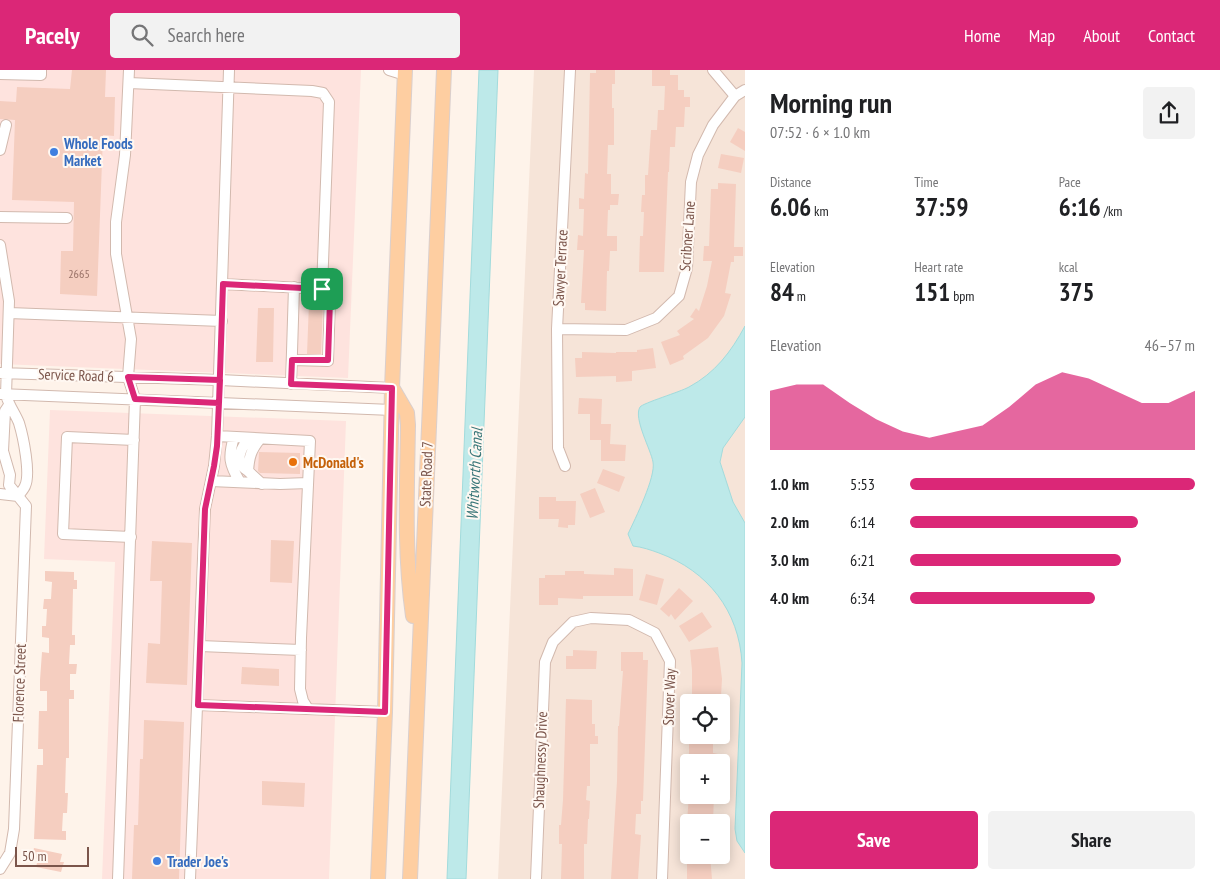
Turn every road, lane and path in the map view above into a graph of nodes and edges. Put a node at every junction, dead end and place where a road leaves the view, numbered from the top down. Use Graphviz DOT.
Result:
graph roads {
  1 [pos="42,70"];
  2 [pos="129,70"];
  3 [pos="229,70"];
  4 [pos="389,70"];
  5 [pos="444,70"];
  6 [pos="570,70"];
  7 [pos="713,70"];
  8 [pos="405,73"];
  9 [pos="0,74"];
  10 [pos="129,83"];
  11 [pos="229,88"];
  12 [pos="745,90"];
  13 [pos="735,96"];
  14 [pos="6,125"];
  15 [pos="0,150"];
  16 [pos="0,217"];
  17 [pos="67,218"];
  18 [pos="0,244"];
  19 [pos="223,284"];
  20 [pos="294,287"];
  21 [pos="322,289"];
  22 [pos="9,313"];
  23 [pos="127,317"];
  24 [pos="222,321"];
  25 [pos="557,329"];
  26 [pos="292,360"];
  27 [pos="3,373"];
  28 [pos="128,377"];
  29 [pos="220,380"];
  30 [pos="291,384"];
  31 [pos="392,388"];
  32 [pos="5,398"];
  33 [pos="135,399"];
  34 [pos="219,403"];
  35 [pos="392,410"];
  36 [pos="217,436"];
  37 [pos="234,437"];
  38 [pos="134,440"];
  39 [pos="259,440"];
  40 [pos="27,462"];
  41 [pos="7,463"];
  42 [pos="565,466"];
  43 [pos="211,481"];
  44 [pos="240,482"];
  45 [pos="308,483"];
  46 [pos="262,484"];
  47 [pos="0,494"];
  48 [pos="18,496"];
  49 [pos="131,537"];
  50 [pos="553,642"];
  51 [pos="200,646"];
  52 [pos="418,649"];
  53 [pos="301,650"];
  54 [pos="198,705"];
  55 [pos="308,709"];
  56 [pos="385,712"];
  57 [pos="0,869"];
  58 [pos="118,879"];
  59 [pos="190,879"];
  60 [pos="378,879"];
  61 [pos="410,879"];
  62 [pos="536,879"];
  63 [pos="662,879"];
  1 -- 9 [label="street"];
  2 -- 10 [label="street"];
  3 -- 11 [label="street"];
  4 -- 8 [label="street"];
  5 -- 52 [label="main road, State Road 7"];
  6 -- 25 [label="street, Sawyer Terrace"];
  7 -- 13 [label="street"];
  8 -- 31 [label="main road"];
  10 -- 11 [label="street"];
  10 -- 23 [label="street"];
  11 -- 19 [label="street"];
  11 -- 21 [label="street"];
  12 -- 13 [label="street, Scribner Lane"];
  13 -- 25 [label="street, Scribner Lane"];
  14 -- 15 [label="street"];
  16 -- 17 [label="street"];
  18 -- 22 [label="street"];
  19 -- 20 [label="street"];
  19 -- 24 [label="street"];
  20 -- 21 [label="street"];
  20 -- 26 [label="street"];
  21 -- 26 [label="street"];
  22 -- 23 [label="street"];
  22 -- 27 [label="street"];
  23 -- 24 [label="street"];
  23 -- 28 [label="street"];
  24 -- 29 [label="street"];
  25 -- 42 [label="street, Sawyer Terrace"];
  26 -- 30 [label="street"];
  27 -- 28 [label="street, Service Road 6"];
  27 -- 32 [label="street"];
  28 -- 29 [label="street, Service Road 6"];
  28 -- 33 [label="street"];
  29 -- 30 [label="street, Service Road 6"];
  29 -- 34 [label="street"];
  30 -- 31 [label="street, Service Road 6"];
  31 -- 35 [label="main road"];
  31 -- 52 [label="main road"];
  32 -- 33 [label="street, Service Road 6"];
  32 -- 40 [label="street"];
  32 -- 41 [label="street, Florence Street"];
  33 -- 34 [label="street, Service Road 6"];
  33 -- 38 [label="street"];
  34 -- 35 [label="street, Service Road 6"];
  34 -- 36 [label="street"];
  35 -- 56 [label="main road"];
  36 -- 37 [label="street"];
  36 -- 43 [label="street"];
  37 -- 39 [label="street"];
  37 -- 44 [label="street"];
  38 -- 49 [label="street"];
  38 -- 49 [label="street"];
  39 -- 45 [label="street"];
  39 -- 46 [label="street"];
  40 -- 41 [label="street"];
  40 -- 48 [label="street"];
  41 -- 48 [label="street, Florence Street"];
  43 -- 44 [label="street"];
  43 -- 51 [label="street"];
  44 -- 46 [label="street"];
  45 -- 46 [label="street"];
  45 -- 53 [label="street"];
  47 -- 48 [label="street"];
  48 -- 57 [label="street, Florence Street"];
  49 -- 58 [label="street"];
  50 -- 62 [label="street, Shaughnessy Drive"];
  50 -- 63 [label="street, Stover Way"];
  51 -- 53 [label="street"];
  51 -- 54 [label="street"];
  52 -- 61 [label="main road, State Road 7"];
  53 -- 55 [label="street"];
  54 -- 55 [label="street"];
  54 -- 59 [label="street"];
  55 -- 56 [label="street"];
  56 -- 60 [label="main road"];
}
